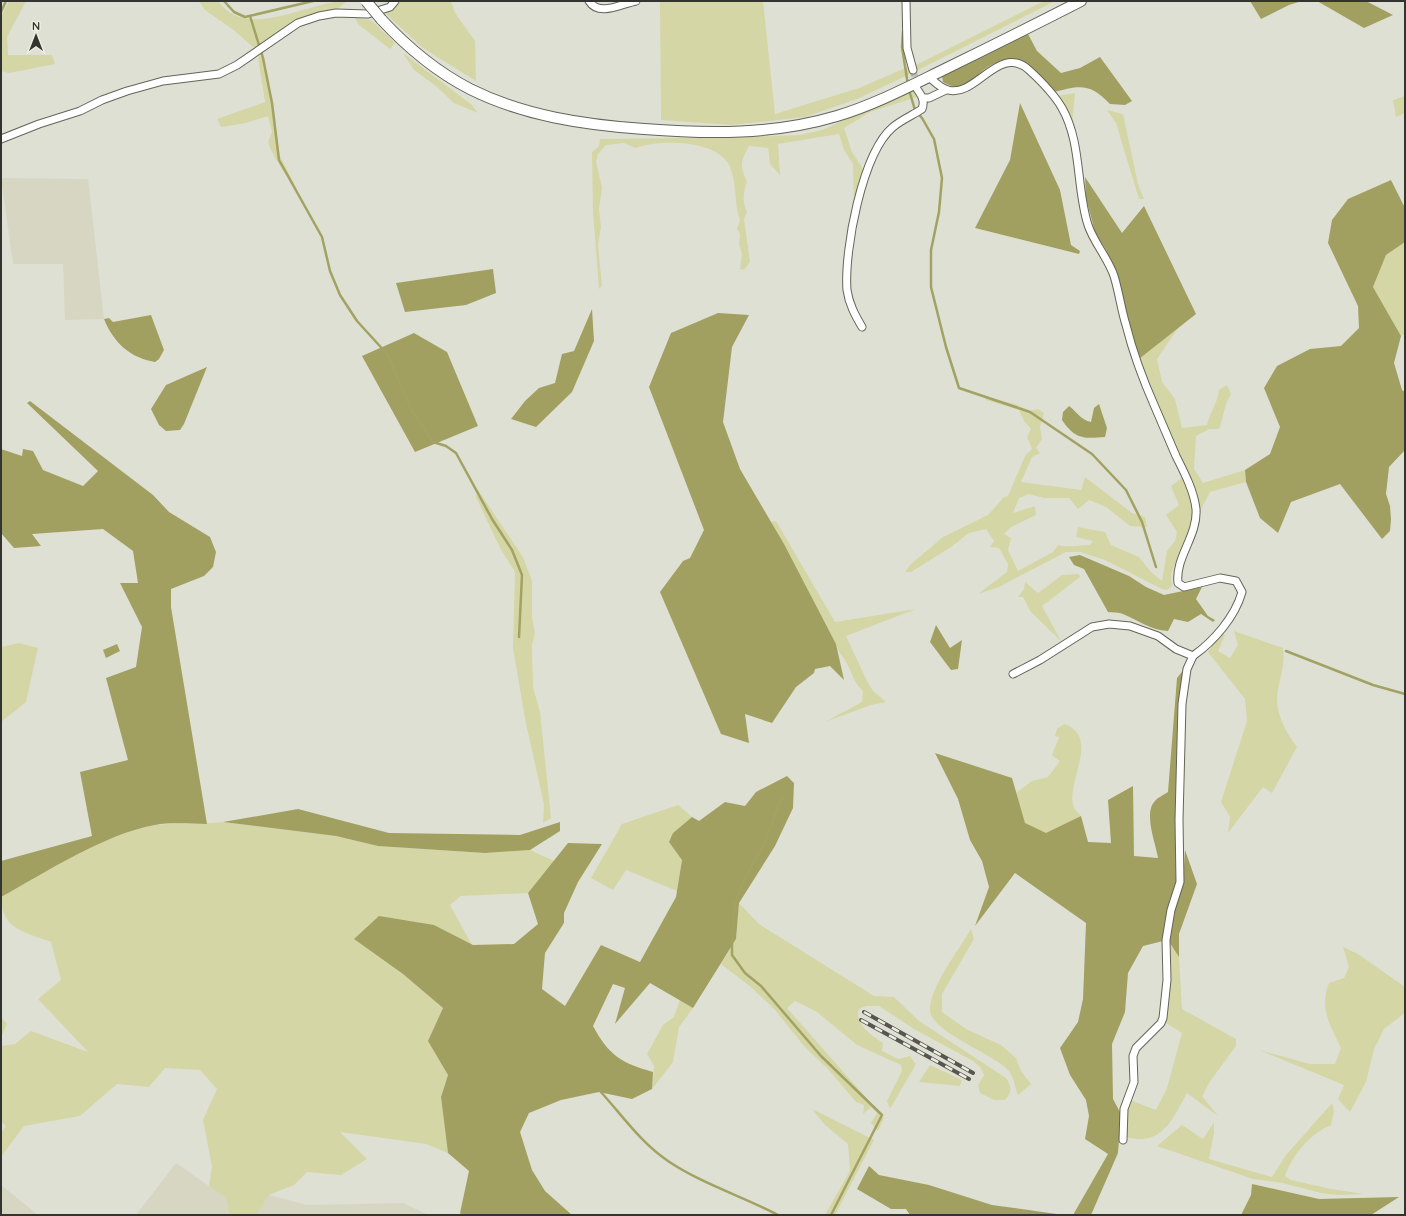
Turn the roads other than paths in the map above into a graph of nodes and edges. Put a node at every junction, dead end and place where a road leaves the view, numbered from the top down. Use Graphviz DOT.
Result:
graph roads {
  1 [pos="366,1"];
  2 [pos="395,1"];
  3 [pos="589,1"];
  4 [pos="636,1"];
  5 [pos="906,1"];
  6 [pos="1081,1"];
  7 [pos="913,70"];
  8 [pos="929,77"];
  9 [pos="918,89"];
  10 [pos="946,90"];
  11 [pos="923,98"];
  12 [pos="1,139"];
  13 [pos="862,327"];
  14 [pos="1194,656"];
  15 [pos="1013,674"];
  16 [pos="1123,1140"];
  1 -- 8 [label="main road, bridge"];
  2 -- 12 [label="street"];
  3 -- 4 [label="street"];
  5 -- 7 [label="street"];
  6 -- 8 [label="main road"];
  8 -- 10 [label="street"];
  9 -- 11 [label="street"];
  10 -- 11 [label="street"];
  10 -- 14 [label="street"];
  11 -- 13 [label="street"];
  14 -- 15 [label="street"];
  14 -- 16 [label="street"];
}
